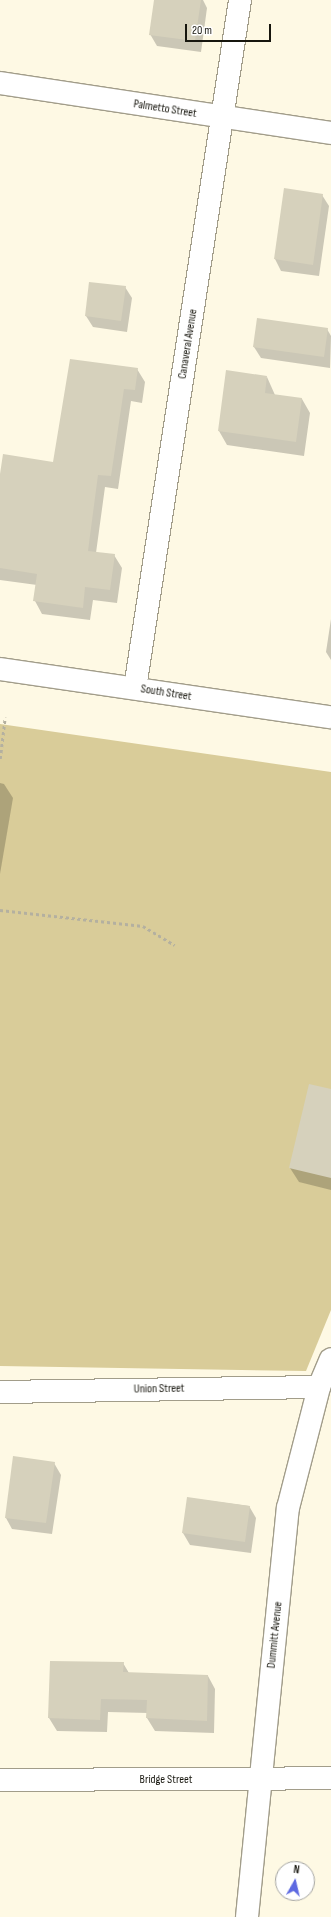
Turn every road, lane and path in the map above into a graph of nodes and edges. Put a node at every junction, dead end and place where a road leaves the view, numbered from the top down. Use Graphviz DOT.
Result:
graph roads {
  1 [pos="240,0"];
  2 [pos="0,83"];
  3 [pos="223,118"];
  4 [pos="331,133"];
  5 [pos="0,669"];
  6 [pos="135,688"];
  7 [pos="5,717"];
  8 [pos="331,717"];
  9 [pos="0,759"];
  10 [pos="0,910"];
  11 [pos="175,945"];
  12 [pos="331,1359"];
  13 [pos="319,1387"];
  14 [pos="0,1392"];
  15 [pos="331,1778"];
  16 [pos="0,1780"];
  17 [pos="261,1780"];
  18 [pos="248,1917"];
  1 -- 3 [label="street, Canaveral Avenue"];
  2 -- 3 [label="street, Palmetto Street"];
  3 -- 4 [label="street, Palmetto Street"];
  3 -- 6 [label="street, Canaveral Avenue"];
  5 -- 6 [label="street, South Street"];
  6 -- 8 [label="street, South Street"];
  7 -- 9 [label="path"];
  10 -- 11 [label="path"];
  12 -- 13 [label="street, Dummitt Avenue"];
  13 -- 14 [label="street, Union Street"];
  13 -- 17 [label="street, Dummitt Avenue"];
  15 -- 17 [label="street, Bridge Street"];
  16 -- 17 [label="street, Bridge Street"];
  17 -- 18 [label="street, Dummitt Avenue"];
}
